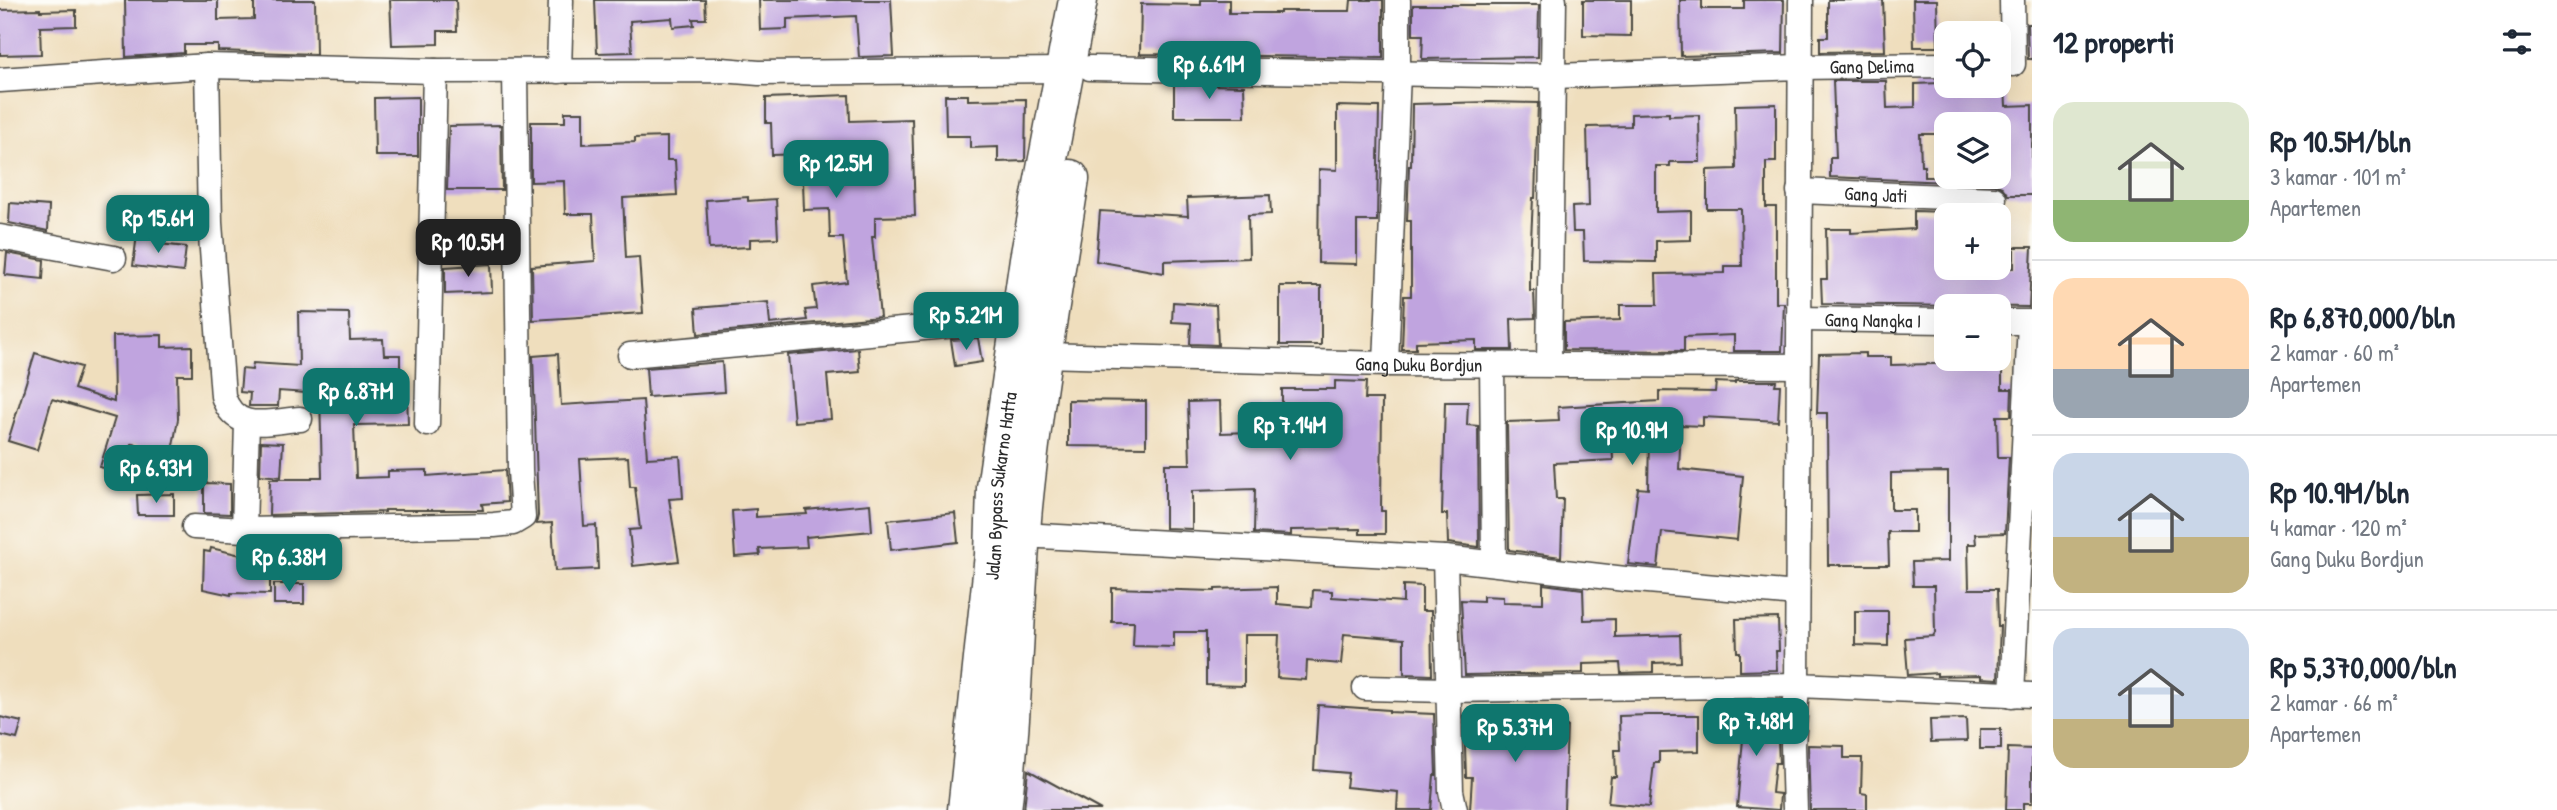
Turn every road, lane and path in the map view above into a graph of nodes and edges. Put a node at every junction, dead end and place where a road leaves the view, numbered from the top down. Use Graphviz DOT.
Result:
graph roads {
  1 [pos="561,0"];
  2 [pos="1077,0"];
  3 [pos="1104,0"];
  4 [pos="1398,0"];
  5 [pos="1554,0"];
  6 [pos="1801,0"];
  7 [pos="2012,0"];
  8 [pos="1934,65"];
  9 [pos="2015,65"];
  10 [pos="206,66"];
  11 [pos="1800,67"];
  12 [pos="1078,69"];
  13 [pos="435,71"];
  14 [pos="514,71"];
  15 [pos="559,71"];
  16 [pos="1398,73"];
  17 [pos="1555,76"];
  18 [pos="0,80"];
  19 [pos="1799,191"];
  20 [pos="1994,199"];
  21 [pos="0,237"];
  22 [pos="114,258"];
  23 [pos="1021,319"];
  24 [pos="1799,319"];
  25 [pos="1934,321"];
  26 [pos="2011,322"];
  27 [pos="2031,322"];
  28 [pos="630,355"];
  29 [pos="1041,355"];
  30 [pos="1386,363"];
  31 [pos="1549,363"];
  32 [pos="1492,364"];
  33 [pos="1798,366"];
  34 [pos="300,419"];
  35 [pos="247,423"];
  36 [pos="428,424"];
  37 [pos="2028,484"];
  38 [pos="194,527"];
  39 [pos="244,530"];
  40 [pos="1022,535"];
  41 [pos="1445,558"];
  42 [pos="1494,563"];
  43 [pos="1797,594"];
  44 [pos="1797,685"];
  45 [pos="1365,688"];
  46 [pos="1448,690"];
  47 [pos="2022,695"];
  48 [pos="992,741"];
  49 [pos="986,801"];
  50 [pos="1455,810"];
  51 [pos="1795,810"];
  1 -- 15 [label="street"];
  2 -- 12 [label="highway, Jalan Bypass Sukarno Hatta"];
  3 -- 12 [label="highway, Jalan Bypass Sukarno Hatta"];
  4 -- 16 [label="street"];
  5 -- 17 [label="street"];
  6 -- 11 [label="street"];
  7 -- 9 [label="street"];
  8 -- 11 [label="street, Gang Delima"];
  10 -- 13 [label="street, Gang Delima"];
  10 -- 18 [label="street, Gang Delima"];
  10 -- 35 [label="street"];
  11 -- 17 [label="street, Gang Delima"];
  11 -- 19 [label="street"];
  12 -- 15 [label="street, Gang Delima"];
  12 -- 16 [label="street, Gang Delima"];
  12 -- 23 [label="highway, Jalan Bypass Sukarno Hatta"];
  12 -- 29 [label="highway, Jalan Bypass Sukarno Hatta"];
  13 -- 14 [label="street, Gang Delima"];
  13 -- 36 [label="street"];
  14 -- 15 [label="street, Gang Delima"];
  14 -- 39 [label="street"];
  16 -- 17 [label="street, Gang Delima"];
  16 -- 30 [label="street"];
  17 -- 31 [label="street"];
  19 -- 20 [label="street, Gang Jati"];
  19 -- 24 [label="street"];
  21 -- 22 [label="street"];
  23 -- 28 [label="street"];
  23 -- 48 [label="highway, Jalan Bypass Sukarno Hatta"];
  24 -- 25 [label="street, Gang Nangka I"];
  24 -- 33 [label="street"];
  26 -- 27 [label="street"];
  27 -- 37 [label="street"];
  29 -- 30 [label="street, Gang Duku Bordjun"];
  29 -- 40 [label="highway, Jalan Bypass Sukarno Hatta"];
  30 -- 32 [label="street, Gang Duku Bordjun"];
  31 -- 32 [label="street, Gang Duku Bordjun"];
  31 -- 33 [label="street, Gang Duku Bordjun"];
  32 -- 42 [label="street"];
  33 -- 43 [label="street"];
  34 -- 35 [label="street"];
  35 -- 39 [label="street"];
  37 -- 47 [label="street"];
  38 -- 39 [label="street"];
  40 -- 41 [label="street"];
  40 -- 48 [label="highway, Jalan Bypass Sukarno Hatta"];
  41 -- 42 [label="street"];
  41 -- 46 [label="street"];
  42 -- 43 [label="street"];
  43 -- 44 [label="street"];
  44 -- 46 [label="street"];
  44 -- 47 [label="street"];
  44 -- 51 [label="street"];
  45 -- 46 [label="street"];
  46 -- 50 [label="street"];
  48 -- 49 [label="highway, Jalan Bypass Sukarno Hatta"];
}
